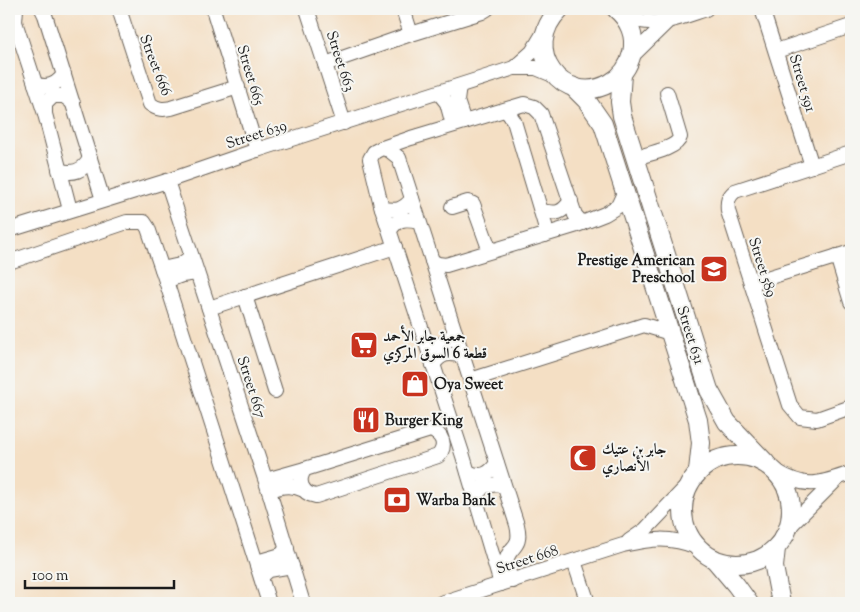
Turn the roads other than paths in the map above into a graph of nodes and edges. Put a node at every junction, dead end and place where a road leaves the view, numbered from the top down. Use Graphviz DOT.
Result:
graph roads {
  1 [pos="16,9"];
  2 [pos="42,9"];
  3 [pos="119,9"];
  4 [pos="213,9"];
  5 [pos="307,9"];
  6 [pos="403,9"];
  7 [pos="486,9"];
  8 [pos="706,9"];
  9 [pos="762,9"];
  10 [pos="620,12"];
  11 [pos="553,16"];
  12 [pos="667,22"];
  13 [pos="851,26"];
  14 [pos="411,34"];
  15 [pos="776,51"];
  16 [pos="631,57"];
  17 [pos="325,64"];
  18 [pos="514,68"];
  19 [pos="64,74"];
  20 [pos="622,74"];
  21 [pos="556,76"];
  22 [pos="35,84"];
  23 [pos="459,86"];
  24 [pos="572,86"];
  25 [pos="238,87"];
  26 [pos="439,92"];
  27 [pos="667,93"];
  28 [pos="72,103"];
  29 [pos="506,110"];
  30 [pos="44,114"];
  31 [pos="344,123"];
  32 [pos="458,124"];
  33 [pos="411,138"];
  34 [pos="382,148"];
  35 [pos="257,150"];
  36 [pos="851,153"];
  37 [pos="90,158"];
  38 [pos="398,158"];
  39 [pos="635,158"];
  40 [pos="812,166"];
  41 [pos="60,170"];
  42 [pos="167,181"];
  43 [pos="624,193"];
  44 [pos="412,199"];
  45 [pos="103,200"];
  46 [pos="571,201"];
  47 [pos="452,207"];
  48 [pos="382,208"];
  49 [pos="70,210"];
  50 [pos="541,211"];
  51 [pos="419,221"];
  52 [pos="582,223"];
  53 [pos="9,230"];
  54 [pos="390,230"];
  55 [pos="546,235"];
  56 [pos="395,247"];
  57 [pos="490,252"];
  58 [pos="851,252"];
  59 [pos="837,256"];
  60 [pos="191,257"];
  61 [pos="432,261"];
  62 [pos="9,262"];
  63 [pos="197,273"];
  64 [pos="164,275"];
  65 [pos="751,283"];
  66 [pos="244,296"];
  67 [pos="851,302"];
  68 [pos="208,308"];
  69 [pos="454,332"];
  70 [pos="670,333"];
  71 [pos="426,342"];
  72 [pos="462,356"];
  73 [pos="433,364"];
  74 [pos="472,385"];
  75 [pos="275,391"];
  76 [pos="851,407"];
  77 [pos="451,418"];
  78 [pos="430,430"];
  79 [pos="438,456"];
  80 [pos="463,456"];
  81 [pos="497,463"];
  82 [pos="771,467"];
  83 [pos="305,469"];
  84 [pos="468,472"];
  85 [pos="845,475"];
  86 [pos="693,478"];
  87 [pos="268,486"];
  88 [pos="504,487"];
  89 [pos="304,490"];
  90 [pos="475,496"];
  91 [pos="790,526"];
  92 [pos="623,545"];
  93 [pos="697,547"];
  94 [pos="287,548"];
  95 [pos="490,548"];
  96 [pos="776,548"];
  97 [pos="513,550"];
  98 [pos="713,559"];
  99 [pos="574,561"];
  100 [pos="257,562"];
  101 [pos="292,566"];
  102 [pos="262,578"];
  103 [pos="507,582"];
  104 [pos="269,603"];
  105 [pos="303,603"];
  106 [pos="441,603"];
  107 [pos="588,603"];
  108 [pos="749,603"];
  109 [pos="781,603"];
  1 -- 22 [label="street"];
  2 -- 19 [label="street"];
  3 -- 25 [label="street, Street 666"];
  4 -- 25 [label="street, Street 665"];
  5 -- 17 [label="street, Street 663"];
  6 -- 14 [label="street"];
  7 -- 14 [label="street"];
  8 -- 12 [label="street"];
  9 -- 15 [label="street, Street 591"];
  10 -- 12 [label="street"];
  10 -- 16 [label="main road"];
  11 -- 18 [label="street, Street 639"];
  11 -- 21 [label="main road"];
  12 -- 16 [label="street"];
  13 -- 15 [label="street"];
  14 -- 17 [label="street"];
  15 -- 40 [label="street, Street 591"];
  16 -- 20 [label="main road"];
  17 -- 31 [label="street, Street 663"];
  18 -- 21 [label="street, Street 639"];
  18 -- 23 [label="street, Street 639"];
  19 -- 22 [label="street"];
  19 -- 28 [label="street"];
  20 -- 24 [label="main road"];
  20 -- 39 [label="main road, Street 631"];
  21 -- 24 [label="main road"];
  22 -- 30 [label="street"];
  23 -- 26 [label="street, Street 639"];
  23 -- 32 [label="street"];
  24 -- 43 [label="main road, Street 631"];
  25 -- 35 [label="street, Street 665"];
  26 -- 31 [label="street, Street 639"];
  26 -- 32 [label="street"];
  27 -- 39 [label="street"];
  28 -- 30 [label="street"];
  28 -- 37 [label="street"];
  29 -- 32 [label="street"];
  29 -- 46 [label="street"];
  29 -- 50 [label="street"];
  30 -- 41 [label="street"];
  31 -- 35 [label="street, Street 639"];
  32 -- 33 [label="street"];
  33 -- 34 [label="street"];
  33 -- 38 [label="street"];
  34 -- 38 [label="street"];
  34 -- 48 [label="street"];
  35 -- 42 [label="street, Street 639"];
  36 -- 40 [label="street, Street 589"];
  37 -- 41 [label="street"];
  37 -- 45 [label="street"];
  38 -- 44 [label="street"];
  39 -- 82 [label="main road, Street 631"];
  40 -- 65 [label="street, Street 589"];
  41 -- 49 [label="street"];
  42 -- 45 [label="street, Street 639"];
  42 -- 60 [label="street, Street 667"];
  43 -- 52 [label="street"];
  43 -- 70 [label="main road, Street 631"];
  44 -- 48 [label="street"];
  44 -- 51 [label="street"];
  45 -- 49 [label="street, Street 639"];
  46 -- 50 [label="street"];
  46 -- 52 [label="street"];
  47 -- 57 [label="street"];
  48 -- 54 [label="street"];
  49 -- 53 [label="street, Street 639"];
  50 -- 55 [label="street"];
  51 -- 54 [label="street"];
  51 -- 61 [label="street"];
  52 -- 55 [label="street"];
  54 -- 56 [label="street"];
  55 -- 57 [label="street"];
  56 -- 66 [label="street"];
  56 -- 71 [label="street"];
  57 -- 61 [label="street"];
  58 -- 59 [label="street"];
  59 -- 65 [label="street"];
  59 -- 67 [label="street"];
  60 -- 63 [label="street, Street 667"];
  60 -- 64 [label="street"];
  61 -- 69 [label="street"];
  62 -- 64 [label="street"];
  63 -- 64 [label="street"];
  63 -- 68 [label="street, Street 667"];
  64 -- 100 [label="street"];
  65 -- 76 [label="street, Street 589"];
  66 -- 68 [label="street"];
  66 -- 75 [label="street"];
  68 -- 87 [label="street, Street 667"];
  69 -- 71 [label="street"];
  69 -- 72 [label="street"];
  70 -- 74 [label="street"];
  70 -- 86 [label="main road, Street 631"];
  71 -- 73 [label="street"];
  72 -- 73 [label="street"];
  72 -- 74 [label="street"];
  73 -- 77 [label="street"];
  74 -- 81 [label="street"];
  77 -- 78 [label="street"];
  77 -- 80 [label="street"];
  78 -- 79 [label="street"];
  78 -- 83 [label="street"];
  79 -- 80 [label="street"];
  79 -- 89 [label="street"];
  80 -- 84 [label="street"];
  81 -- 84 [label="street"];
  81 -- 88 [label="street"];
  82 -- 85 [label="street"];
  82 -- 86 [label="main road"];
  82 -- 91 [label="main road"];
  83 -- 87 [label="street"];
  83 -- 89 [label="street"];
  84 -- 90 [label="street"];
  85 -- 91 [label="street"];
  86 -- 92 [label="street, Street 668"];
  86 -- 93 [label="main road"];
  87 -- 89 [label="street"];
  87 -- 94 [label="street, Street 667"];
  88 -- 90 [label="street"];
  88 -- 97 [label="street"];
  90 -- 95 [label="street"];
  91 -- 96 [label="main road"];
  92 -- 93 [label="street, Street 668"];
  92 -- 99 [label="street, Street 668"];
  93 -- 98 [label="main road"];
  94 -- 100 [label="street"];
  94 -- 101 [label="street, Street 667"];
  95 -- 97 [label="street"];
  95 -- 103 [label="street"];
  96 -- 98 [label="main road"];
  96 -- 109 [label="main road"];
  97 -- 103 [label="street"];
  98 -- 108 [label="main road"];
  99 -- 103 [label="street, Street 668"];
  99 -- 107 [label="street"];
  100 -- 102 [label="street"];
  101 -- 102 [label="street"];
  101 -- 105 [label="street, Street 667"];
  102 -- 104 [label="street"];
  103 -- 106 [label="street, Street 668"];
}
